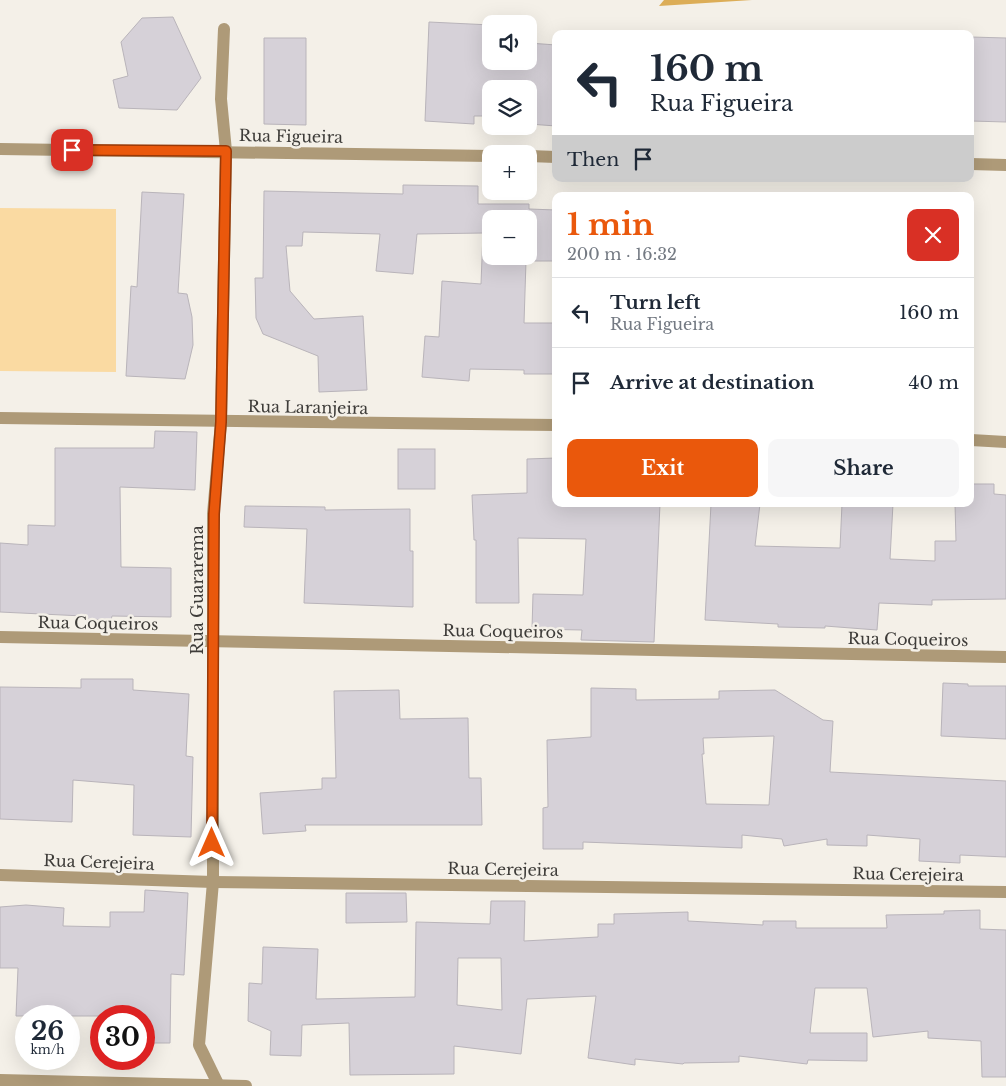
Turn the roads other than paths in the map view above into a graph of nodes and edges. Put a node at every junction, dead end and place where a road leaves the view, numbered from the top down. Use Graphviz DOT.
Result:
graph roads {
  1 [pos="224,29"];
  2 [pos="0,149"];
  3 [pos="226,151"];
  4 [pos="482,156"];
  5 [pos="537,156"];
  6 [pos="552,157"];
  7 [pos="974,164"];
  8 [pos="1006,165"];
  9 [pos="0,418"];
  10 [pos="221,422"];
  11 [pos="552,425"];
  12 [pos="974,440"];
  13 [pos="1006,442"];
  14 [pos="0,637"];
  15 [pos="213,641"];
  16 [pos="1006,657"];
  17 [pos="0,875"];
  18 [pos="213,882"];
  19 [pos="1006,892"];
  20 [pos="0,1080"];
  21 [pos="219,1086"];
  22 [pos="246,1086"];
  1 -- 3 [label="street, Rua Guararema"];
  2 -- 3 [label="street, Rua Figueira"];
  3 -- 4 [label="street, Rua Figueira"];
  3 -- 10 [label="street, Rua Guararema"];
  5 -- 6 [label="street"];
  7 -- 8 [label="street"];
  9 -- 10 [label="street, Rua Laranjeira"];
  10 -- 11 [label="street, Rua Laranjeira"];
  10 -- 15 [label="street, Rua Guararema"];
  12 -- 13 [label="street"];
  14 -- 15 [label="street, Rua Coqueiros"];
  15 -- 16 [label="street, Rua Coqueiros"];
  15 -- 18 [label="street, Rua Guararema"];
  17 -- 18 [label="street, Rua Cerejeira"];
  18 -- 19 [label="street, Rua Cerejeira"];
  18 -- 21 [label="street, Rua Guararema"];
  20 -- 21 [label="street"];
  21 -- 22 [label="street"];
}
